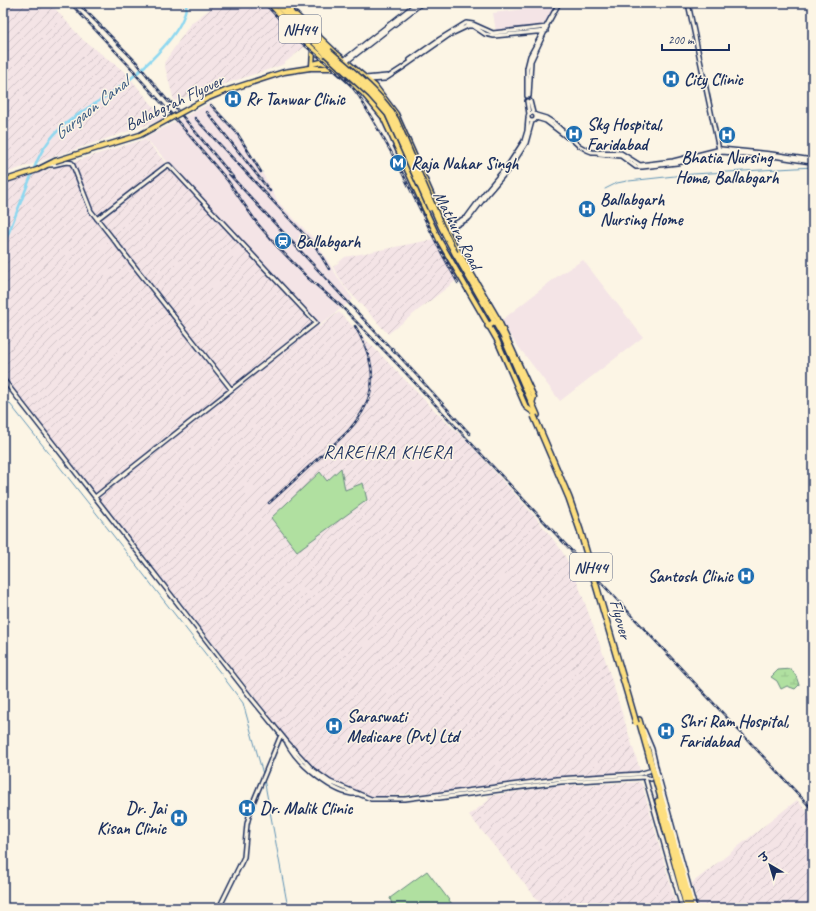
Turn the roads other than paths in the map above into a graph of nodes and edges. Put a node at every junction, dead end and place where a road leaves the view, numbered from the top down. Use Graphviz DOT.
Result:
graph roads {
  1 [pos="269,3"];
  2 [pos="275,3"];
  3 [pos="281,3"];
  4 [pos="285,3"];
  5 [pos="417,3"];
  6 [pos="422,3"];
  7 [pos="560,3"];
  8 [pos="688,3"];
  9 [pos="545,30"];
  10 [pos="314,50"];
  11 [pos="335,52"];
  12 [pos="327,53"];
  13 [pos="326,61"];
  14 [pos="345,61"];
  15 [pos="311,67"];
  16 [pos="332,68"];
  17 [pos="354,68"];
  18 [pos="345,78"];
  19 [pos="367,79"];
  20 [pos="355,87"];
  21 [pos="528,101"];
  22 [pos="529,114"];
  23 [pos="535,116"];
  24 [pos="528,118"];
  25 [pos="532,121"];
  26 [pos="720,151"];
  27 [pos="813,161"];
  28 [pos="49,165"];
  29 [pos="506,171"];
  30 [pos="3,181"];
  31 [pos="97,219"];
  32 [pos="447,229"];
  33 [pos="494,323"];
  34 [pos="3,380"];
  35 [pos="231,389"];
  36 [pos="534,411"];
  37 [pos="95,497"];
  38 [pos="638,722"];
  39 [pos="281,735"];
  40 [pos="649,770"];
  41 [pos="638,776"];
  42 [pos="645,777"];
  43 [pos="651,779"];
  44 [pos="219,908"];
  45 [pos="682,908"];
  46 [pos="687,908"];
  47 [pos="692,908"];
  48 [pos="695,908"];
  1 -- 10 [label="main road"];
  2 -- 12 [label="highway, Mathura Road / NH44"];
  3 -- 12 [label="highway, Mathura Road / NH44"];
  4 -- 11 [label="main road"];
  5 -- 14 [label="street"];
  6 -- 14 [label="street"];
  7 -- 9 [label="street"];
  8 -- 26 [label="street"];
  9 -- 19 [label="street"];
  9 -- 21 [label="street"];
  10 -- 13 [label="main road"];
  10 -- 15 [label="main road"];
  11 -- 13 [label="main road"];
  11 -- 14 [label="main road"];
  12 -- 33 [label="highway, Mathura Road / NH44, bridge"];
  13 -- 16 [label="main road"];
  14 -- 16 [label="main road"];
  14 -- 17 [label="main road"];
  15 -- 16 [label="main road, Ballabgrah Flyover"];
  15 -- 28 [label="main road, Ballabgrah Flyover, bridge"];
  16 -- 18 [label="main road"];
  17 -- 18 [label="main road"];
  17 -- 19 [label="main road"];
  18 -- 20 [label="main road"];
  19 -- 20 [label="street"];
  19 -- 32 [label="main road"];
  20 -- 33 [label="main road"];
  21 -- 22 [label="street"];
  21 -- 23 [label="street"];
  22 -- 23 [label="street"];
  22 -- 24 [label="street"];
  23 -- 25 [label="street"];
  23 -- 26 [label="street"];
  24 -- 25 [label="street"];
  24 -- 29 [label="street"];
  25 -- 29 [label="street"];
  26 -- 27 [label="street"];
  28 -- 30 [label="main road, Ballabgrah Flyover"];
  28 -- 31 [label="street"];
  29 -- 32 [label="street"];
  31 -- 35 [label="street"];
  31 -- 35 [label="street"];
  32 -- 33 [label="main road"];
  33 -- 36 [label="highway, Mathura Road / NH44"];
  33 -- 36 [label="highway, Mathura Road / NH44"];
  34 -- 37 [label="street"];
  35 -- 37 [label="street"];
  36 -- 38 [label="highway, Flyover / NH44, bridge"];
  37 -- 39 [label="street"];
  38 -- 40 [label="highway, Flyover / NH44"];
  38 -- 47 [label="highway, NH44"];
  38 -- 48 [label="street"];
  39 -- 41 [label="street"];
  39 -- 44 [label="street"];
  40 -- 41 [label="street"];
  40 -- 43 [label="highway, NH44"];
  41 -- 42 [label="street"];
  42 -- 43 [label="street"];
  42 -- 45 [label="street"];
  43 -- 46 [label="highway, NH44"];
}
